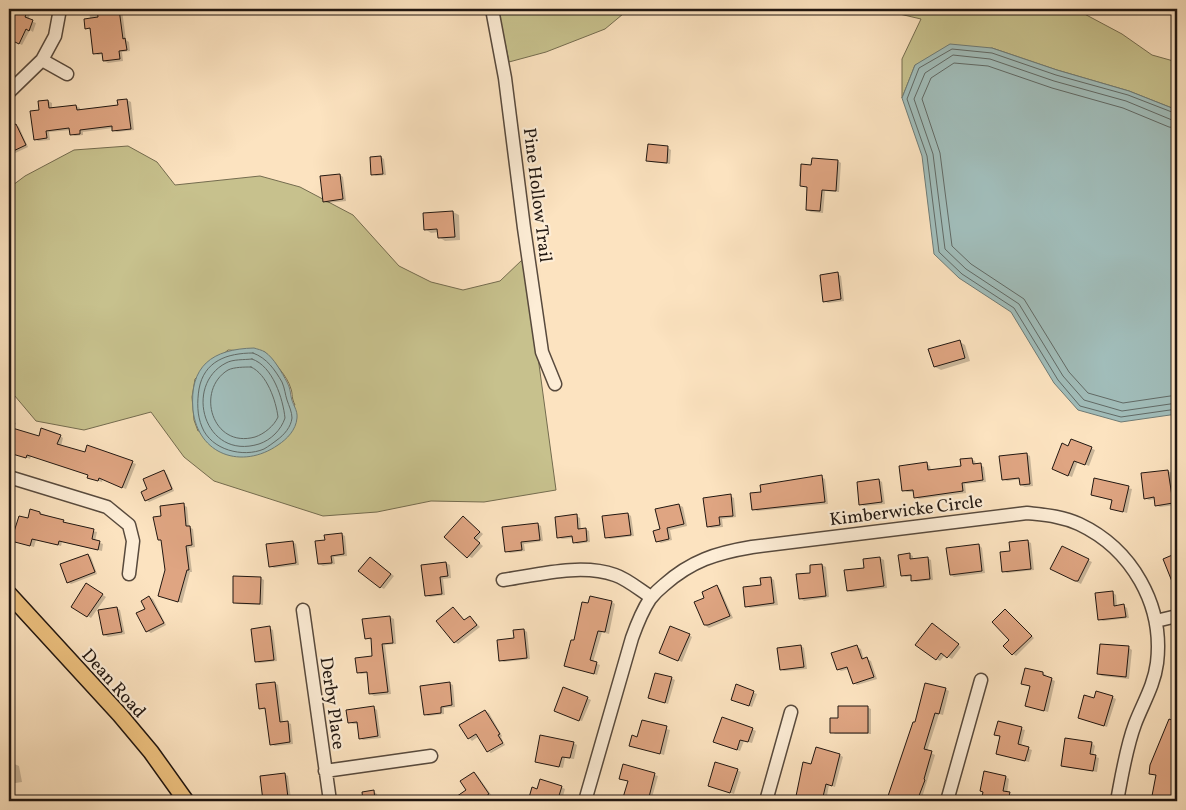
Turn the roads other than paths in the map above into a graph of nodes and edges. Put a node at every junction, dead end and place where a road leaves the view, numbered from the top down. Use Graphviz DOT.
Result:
graph roads {
  1 [pos="60,9"];
  2 [pos="492,9"];
  3 [pos="42,60"];
  4 [pos="67,74"];
  5 [pos="9,92"];
  6 [pos="554,384"];
  7 [pos="9,477"];
  8 [pos="129,574"];
  9 [pos="503,580"];
  10 [pos="9,594"];
  11 [pos="651,597"];
  12 [pos="303,610"];
  13 [pos="1177,616"];
  14 [pos="1156,620"];
  15 [pos="981,680"];
  16 [pos="791,712"];
  17 [pos="431,756"];
  18 [pos="325,771"];
  19 [pos="186,801"];
  20 [pos="330,801"];
  21 [pos="585,801"];
  22 [pos="766,801"];
  23 [pos="947,801"];
  24 [pos="1117,801"];
  1 -- 3 [label="street"];
  2 -- 6 [label="street, Pine Hollow Trail"];
  3 -- 4 [label="street"];
  3 -- 5 [label="street"];
  7 -- 8 [label="street"];
  9 -- 11 [label="street"];
  10 -- 19 [label="main road, Dean Road"];
  11 -- 14 [label="street, Kimberwicke Circle"];
  11 -- 21 [label="street, Kimberwicke Circle"];
  12 -- 18 [label="street, Derby Place"];
  13 -- 14 [label="street"];
  14 -- 24 [label="street, Kimberwicke Circle"];
  15 -- 23 [label="street"];
  16 -- 22 [label="street"];
  17 -- 18 [label="street"];
  18 -- 20 [label="street, Derby Place"];
}
